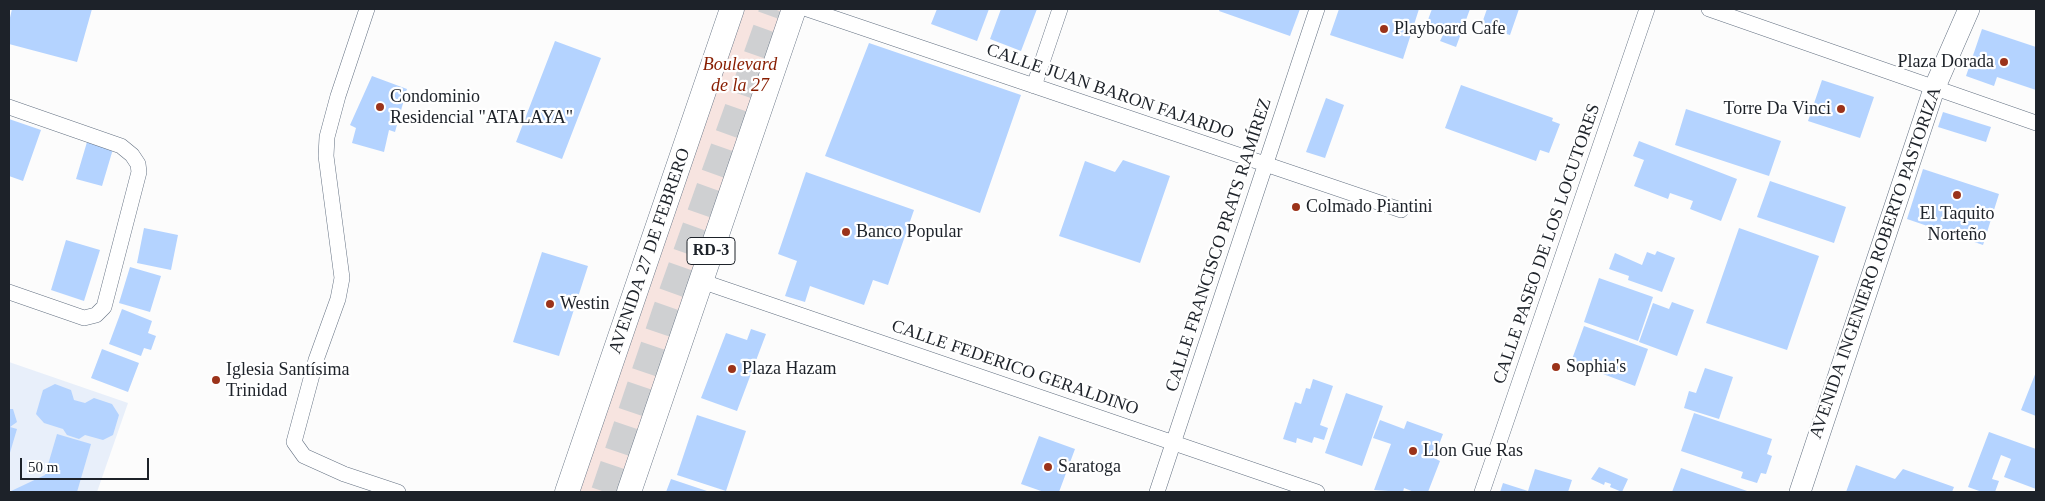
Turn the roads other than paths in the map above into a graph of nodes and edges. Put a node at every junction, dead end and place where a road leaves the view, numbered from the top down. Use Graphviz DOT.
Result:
graph roads {
  1 [pos="366,9"];
  2 [pos="732,9"];
  3 [pos="794,9"];
  4 [pos="807,9"];
  5 [pos="1060,9"];
  6 [pos="1317,9"];
  7 [pos="1647,9"];
  8 [pos="1709,9"];
  9 [pos="1969,9"];
  10 [pos="1034,86"];
  11 [pos="1934,88"];
  12 [pos="9,107"];
  13 [pos="2036,123"];
  14 [pos="1266,164"];
  15 [pos="1401,210"];
  16 [pos="701,281"];
  17 [pos="9,292"];
  18 [pos="1173,442"];
  19 [pos="398,492"];
  20 [pos="567,492"];
  21 [pos="628,492"];
  22 [pos="1157,492"];
  23 [pos="1317,492"];
  24 [pos="1482,492"];
  25 [pos="1800,492"];
  1 -- 19 [label="street"];
  2 -- 20 [label="main road, AVENIDA 27 DE FEBRERO"];
  3 -- 16 [label="main road, RD-3"];
  4 -- 10 [label="street, CALLE JUAN BARON FAJARDO"];
  5 -- 10 [label="street"];
  6 -- 14 [label="street, CALLE FRANCISCO PRATS RAMÍREZ"];
  7 -- 24 [label="street, CALLE PASEO DE LOS LOCUTORES"];
  8 -- 11 [label="street"];
  9 -- 11 [label="street, AVENIDA INGENIERO ROBERTO PASTORIZA"];
  10 -- 14 [label="street, CALLE JUAN BARON FAJARDO"];
  11 -- 13 [label="street"];
  11 -- 25 [label="street, AVENIDA INGENIERO ROBERTO PASTORIZA"];
  12 -- 17 [label="street"];
  14 -- 15 [label="street, CALLE JUAN BARON FAJARDO"];
  14 -- 18 [label="street, CALLE FRANCISCO PRATS RAMÍREZ"];
  16 -- 18 [label="street, CALLE FEDERICO GERALDINO"];
  16 -- 21 [label="main road, RD-3"];
  18 -- 22 [label="street, CALLE FRANCISCO PRATS RAMÍREZ"];
  18 -- 23 [label="street, CALLE FEDERICO GERALDINO"];
}
